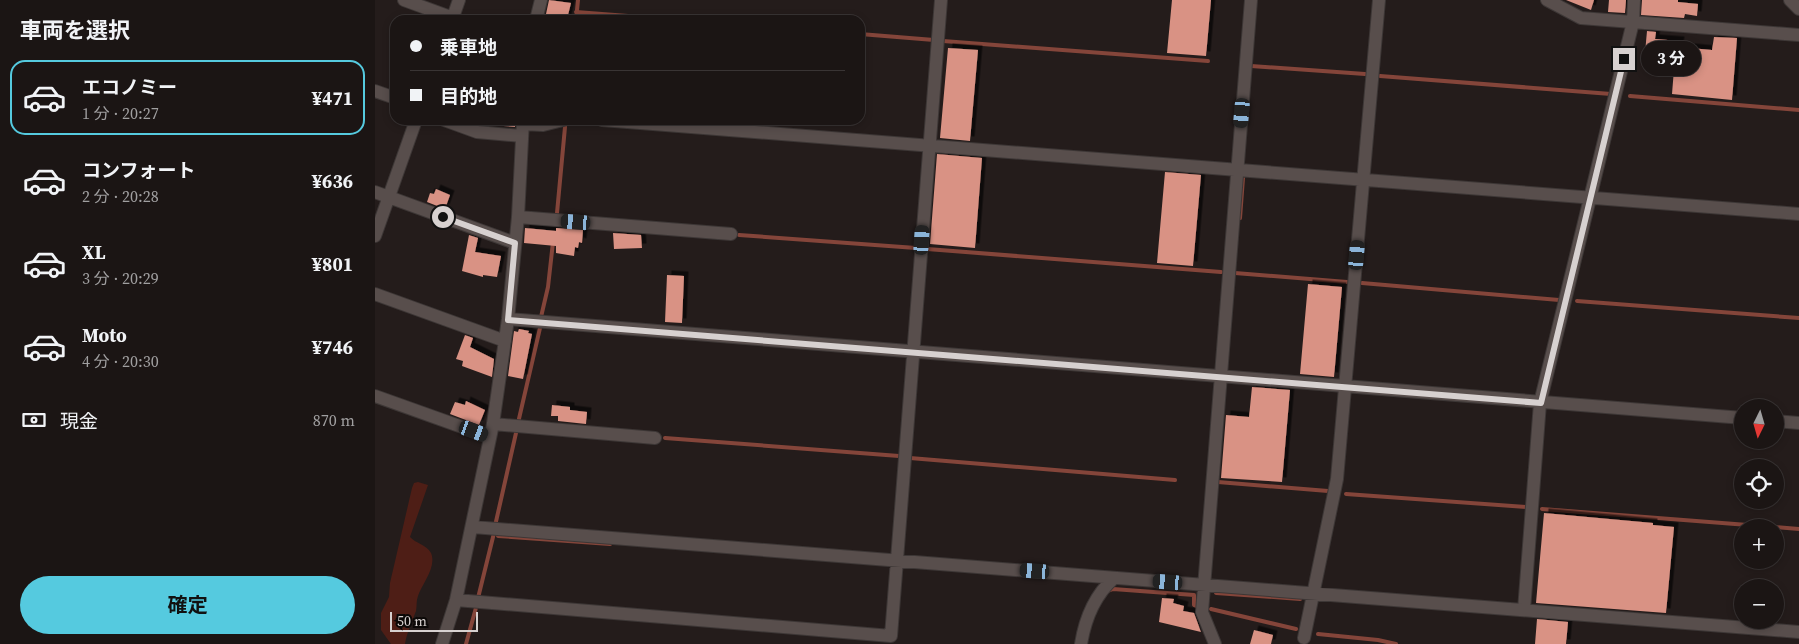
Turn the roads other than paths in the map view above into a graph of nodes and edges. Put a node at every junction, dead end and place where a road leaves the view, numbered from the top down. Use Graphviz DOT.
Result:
graph roads {
  1 [pos="404,0"];
  2 [pos="459,0"];
  3 [pos="541,0"];
  4 [pos="941,0"];
  5 [pos="1251,0"];
  6 [pos="1379,0"];
  7 [pos="1547,0"];
  8 [pos="1634,0"];
  9 [pos="1790,0"];
  10 [pos="1799,9"];
  11 [pos="442,15"];
  12 [pos="453,15"];
  13 [pos="536,15"];
  14 [pos="1633,22"];
  15 [pos="1799,35"];
  16 [pos="375,91"];
  17 [pos="390,96"];
  18 [pos="414,125"];
  19 [pos="458,125"];
  20 [pos="543,125"];
  21 [pos="665,125"];
  22 [pos="522,127"];
  23 [pos="929,146"];
  24 [pos="1238,169"];
  25 [pos="1363,180"];
  26 [pos="375,192"];
  27 [pos="389,197"];
  28 [pos="1590,198"];
  29 [pos="1799,214"];
  30 [pos="518,217"];
  31 [pos="731,234"];
  32 [pos="375,236"];
  33 [pos="515,243"];
  34 [pos="375,294"];
  35 [pos="508,320"];
  36 [pos="505,341"];
  37 [pos="913,353"];
  38 [pos="1221,377"];
  39 [pos="1345,387"];
  40 [pos="375,396"];
  41 [pos="1541,403"];
  42 [pos="1734,417"];
  43 [pos="1784,422"];
  44 [pos="1799,423"];
  45 [pos="493,424"];
  46 [pos="490,437"];
  47 [pos="655,438"];
  48 [pos="473,527"];
  49 [pos="897,560"];
  50 [pos="1114,578"];
  51 [pos="1205,584"];
  52 [pos="1313,595"];
  53 [pos="456,600"];
  54 [pos="1524,610"];
  55 [pos="1799,632"];
  56 [pos="1304,638"];
  57 [pos="441,644"];
  58 [pos="1081,644"];
  59 [pos="1215,644"];
  1 -- 11 [label="street"];
  2 -- 12 [label="street"];
  3 -- 13 [label="street"];
  4 -- 23 [label="street"];
  5 -- 24 [label="street"];
  6 -- 25 [label="street"];
  7 -- 14 [label="street"];
  8 -- 14 [label="street"];
  9 -- 10 [label="street"];
  14 -- 15 [label="street"];
  14 -- 28 [label="street"];
  16 -- 17 [label="street"];
  18 -- 27 [label="street"];
  19 -- 22 [label="street"];
  20 -- 22 [label="street"];
  21 -- 23 [label="street"];
  22 -- 30 [label="street"];
  23 -- 24 [label="street"];
  23 -- 37 [label="street"];
  24 -- 25 [label="street"];
  24 -- 38 [label="street"];
  25 -- 28 [label="street"];
  25 -- 39 [label="street"];
  26 -- 27 [label="street"];
  27 -- 32 [label="street"];
  27 -- 33 [label="street"];
  28 -- 29 [label="street"];
  28 -- 41 [label="street"];
  30 -- 31 [label="street"];
  30 -- 33 [label="street"];
  33 -- 35 [label="street"];
  34 -- 36 [label="street"];
  35 -- 36 [label="street"];
  35 -- 37 [label="street"];
  36 -- 45 [label="street"];
  37 -- 38 [label="street"];
  37 -- 49 [label="street"];
  38 -- 39 [label="street"];
  38 -- 51 [label="street"];
  39 -- 41 [label="street"];
  39 -- 52 [label="street"];
  40 -- 46 [label="street"];
  41 -- 42 [label="street"];
  41 -- 54 [label="street"];
  43 -- 44 [label="street"];
  45 -- 46 [label="street"];
  45 -- 47 [label="street"];
  46 -- 48 [label="street"];
  48 -- 49 [label="street"];
  48 -- 53 [label="street"];
  49 -- 50 [label="street"];
  49 -- 53 [label="street"];
  50 -- 51 [label="street"];
  50 -- 58 [label="street"];
  51 -- 52 [label="street"];
  51 -- 59 [label="street"];
  52 -- 54 [label="street"];
  52 -- 56 [label="street"];
  53 -- 57 [label="street"];
  54 -- 55 [label="street"];
}
